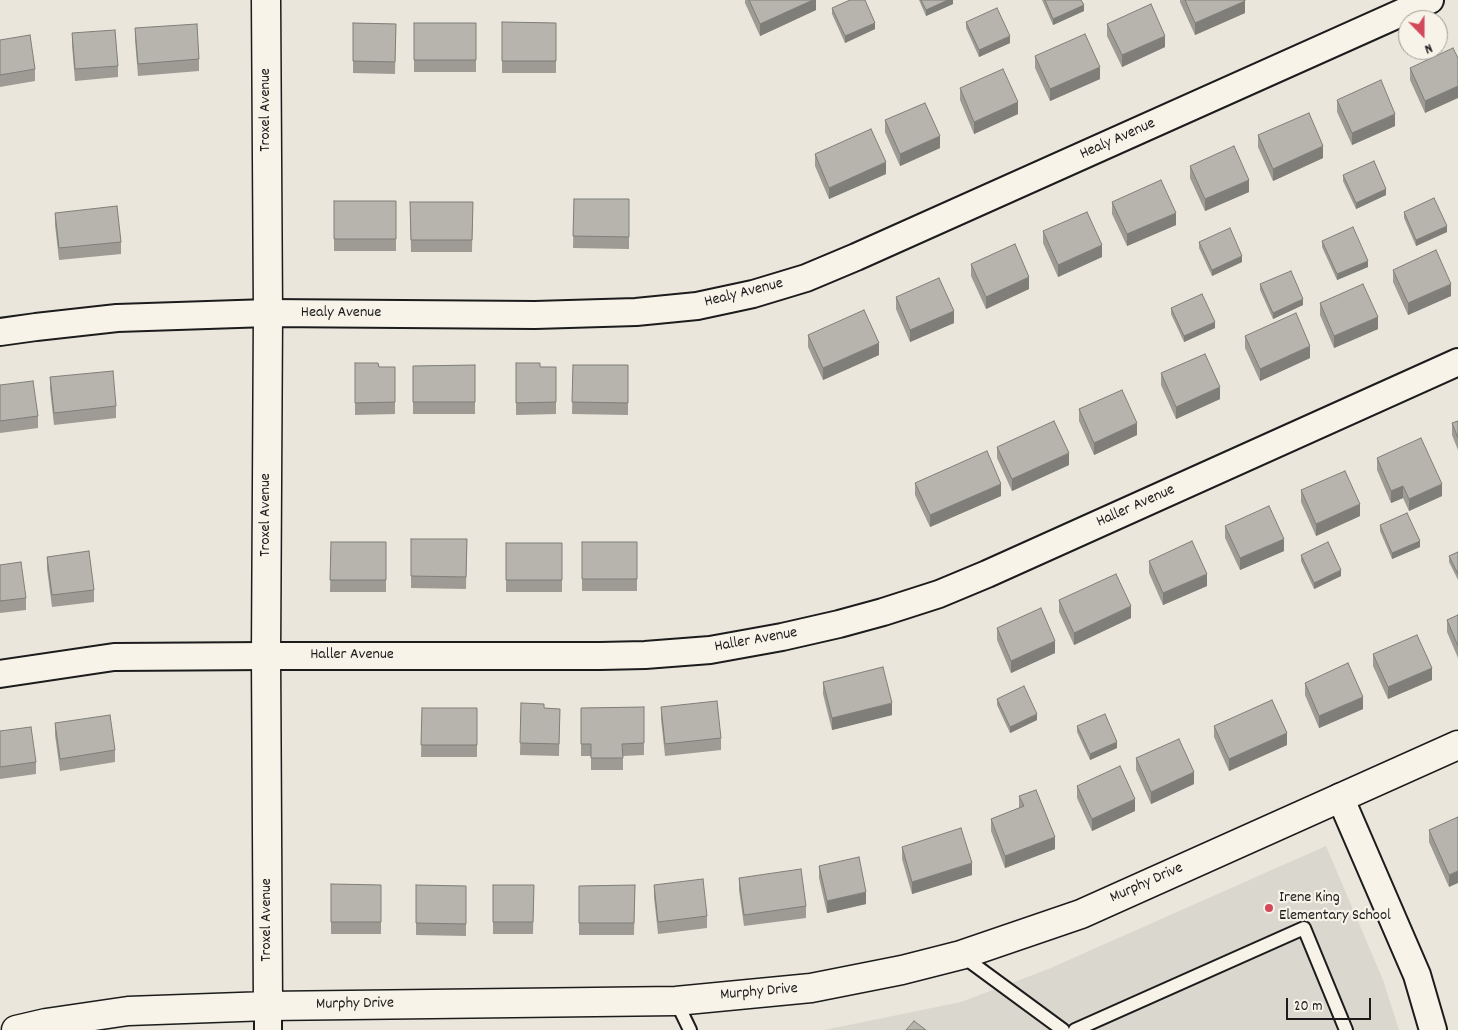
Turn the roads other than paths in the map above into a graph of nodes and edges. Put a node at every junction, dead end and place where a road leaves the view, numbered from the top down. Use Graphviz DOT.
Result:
graph roads {
  1 [pos="266,0"];
  2 [pos="1430,0"];
  3 [pos="268,313"];
  4 [pos="0,332"];
  5 [pos="1458,362"];
  6 [pos="266,656"];
  7 [pos="0,674"];
  8 [pos="1458,745"];
  9 [pos="1340,797"];
  10 [pos="962,955"];
  11 [pos="676,1001"];
  12 [pos="268,1018"];
  13 [pos="16,1030"];
  14 [pos="690,1030"];
  15 [pos="1063,1030"];
  16 [pos="1074,1030"];
  17 [pos="1346,1030"];
  18 [pos="1433,1030"];
  1 -- 3 [label="street, Troxel Avenue"];
  2 -- 3 [label="street, Healy Avenue"];
  3 -- 4 [label="street, Healy Avenue"];
  3 -- 6 [label="street, Troxel Avenue"];
  5 -- 6 [label="street, Haller Avenue"];
  6 -- 7 [label="street, Haller Avenue"];
  6 -- 12 [label="street, Troxel Avenue"];
  8 -- 9 [label="street, Murphy Drive"];
  9 -- 10 [label="street, Murphy Drive"];
  9 -- 18 [label="street"];
  10 -- 11 [label="street, Murphy Drive"];
  10 -- 15 [label="lane"];
  11 -- 12 [label="street, Murphy Drive"];
  11 -- 14 [label="lane"];
  12 -- 13 [label="street, Murphy Drive"];
  16 -- 17 [label="lane"];
}
